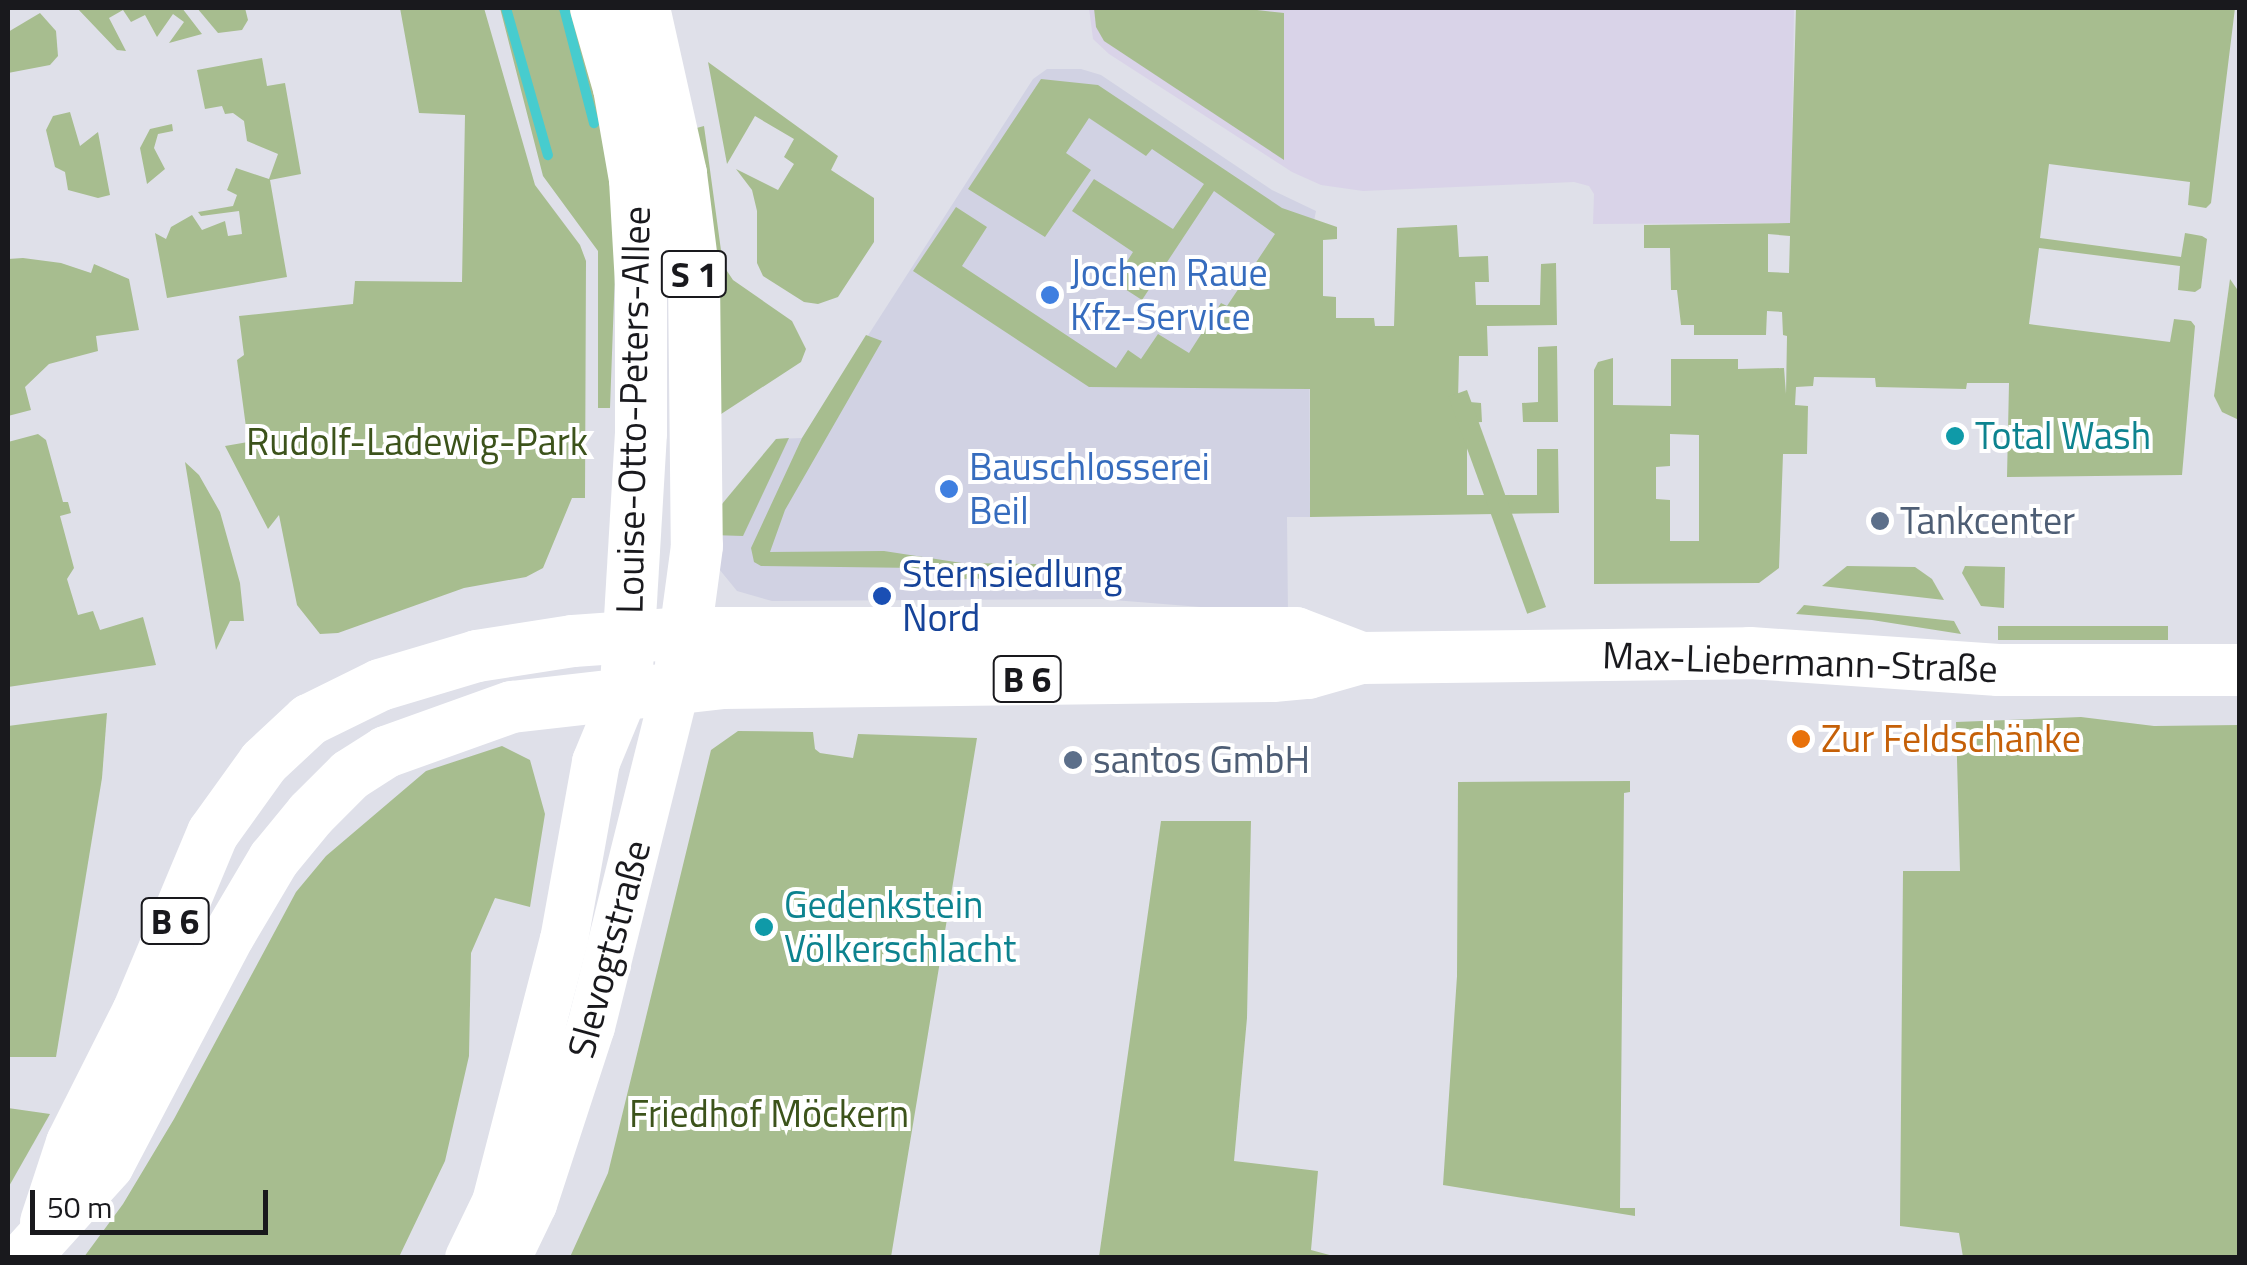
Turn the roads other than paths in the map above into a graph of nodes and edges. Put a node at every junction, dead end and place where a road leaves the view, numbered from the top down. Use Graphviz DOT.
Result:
graph roads {
  1 [pos="596,8"];
  2 [pos="644,8"];
  3 [pos="687,633"];
  4 [pos="631,638"];
  5 [pos="1360,658"];
  6 [pos="2240,670"];
  7 [pos="676,686"];
  8 [pos="625,692"];
  9 [pos="564,700"];
  10 [pos="596,762"];
  11 [pos="33,1248"];
  12 [pos="470,1258"];
  13 [pos="507,1258"];
  1 -- 4 [label="main road, Louise-Otto-Peters-Allee / S 1"];
  2 -- 3 [label="main road, Louise-Otto-Peters-Allee / S 1"];
  3 -- 4 [label="main road, B 6"];
  3 -- 5 [label="main road, Max-Liebermann-Straße / B 6"];
  3 -- 7 [label="main road, Slevogtstraße / S 1"];
  4 -- 8 [label="main road, Slevogtstraße / S 1"];
  4 -- 11 [label="main road, B 6"];
  5 -- 6 [label="main road, Max-Liebermann-Straße / B 6"];
  5 -- 7 [label="main road, Max-Liebermann-Straße / B 6"];
  7 -- 8 [label="main road, Max-Liebermann-Straße / B 6"];
  7 -- 13 [label="main road, Slevogtstraße"];
  8 -- 9 [label="main road, B 6"];
  8 -- 10 [label="main road, Slevogtstraße"];
  9 -- 10 [label="main road"];
  9 -- 11 [label="main road, B 6"];
  10 -- 12 [label="main road, Slevogtstraße"];
}
